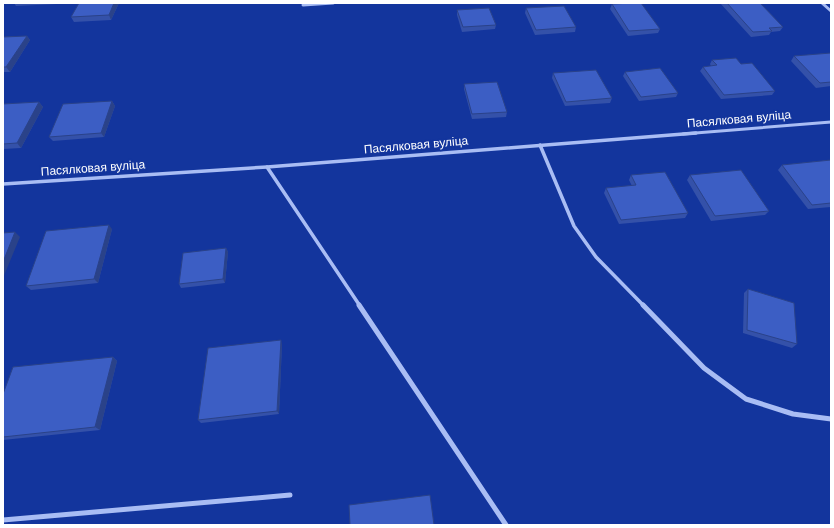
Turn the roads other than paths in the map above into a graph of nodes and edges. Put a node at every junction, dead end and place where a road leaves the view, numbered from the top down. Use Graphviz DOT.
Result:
graph roads {
  1 [pos="333,3"];
  2 [pos="822,3"];
  3 [pos="303,5"];
  4 [pos="831,11"];
  5 [pos="831,122"];
  6 [pos="540,145"];
  7 [pos="267,167"];
  8 [pos="3,184"];
  9 [pos="831,419"];
  10 [pos="290,495"];
  11 [pos="3,520"];
  12 [pos="506,525"];
  1 -- 3 [label="street"];
  2 -- 4 [label="street"];
  5 -- 6 [label="street, Пасялковая вуліца"];
  6 -- 7 [label="street, Пасялковая вуліца"];
  6 -- 9 [label="street"];
  7 -- 8 [label="street, Пасялковая вуліца"];
  7 -- 12 [label="street"];
  10 -- 11 [label="street"];
}
